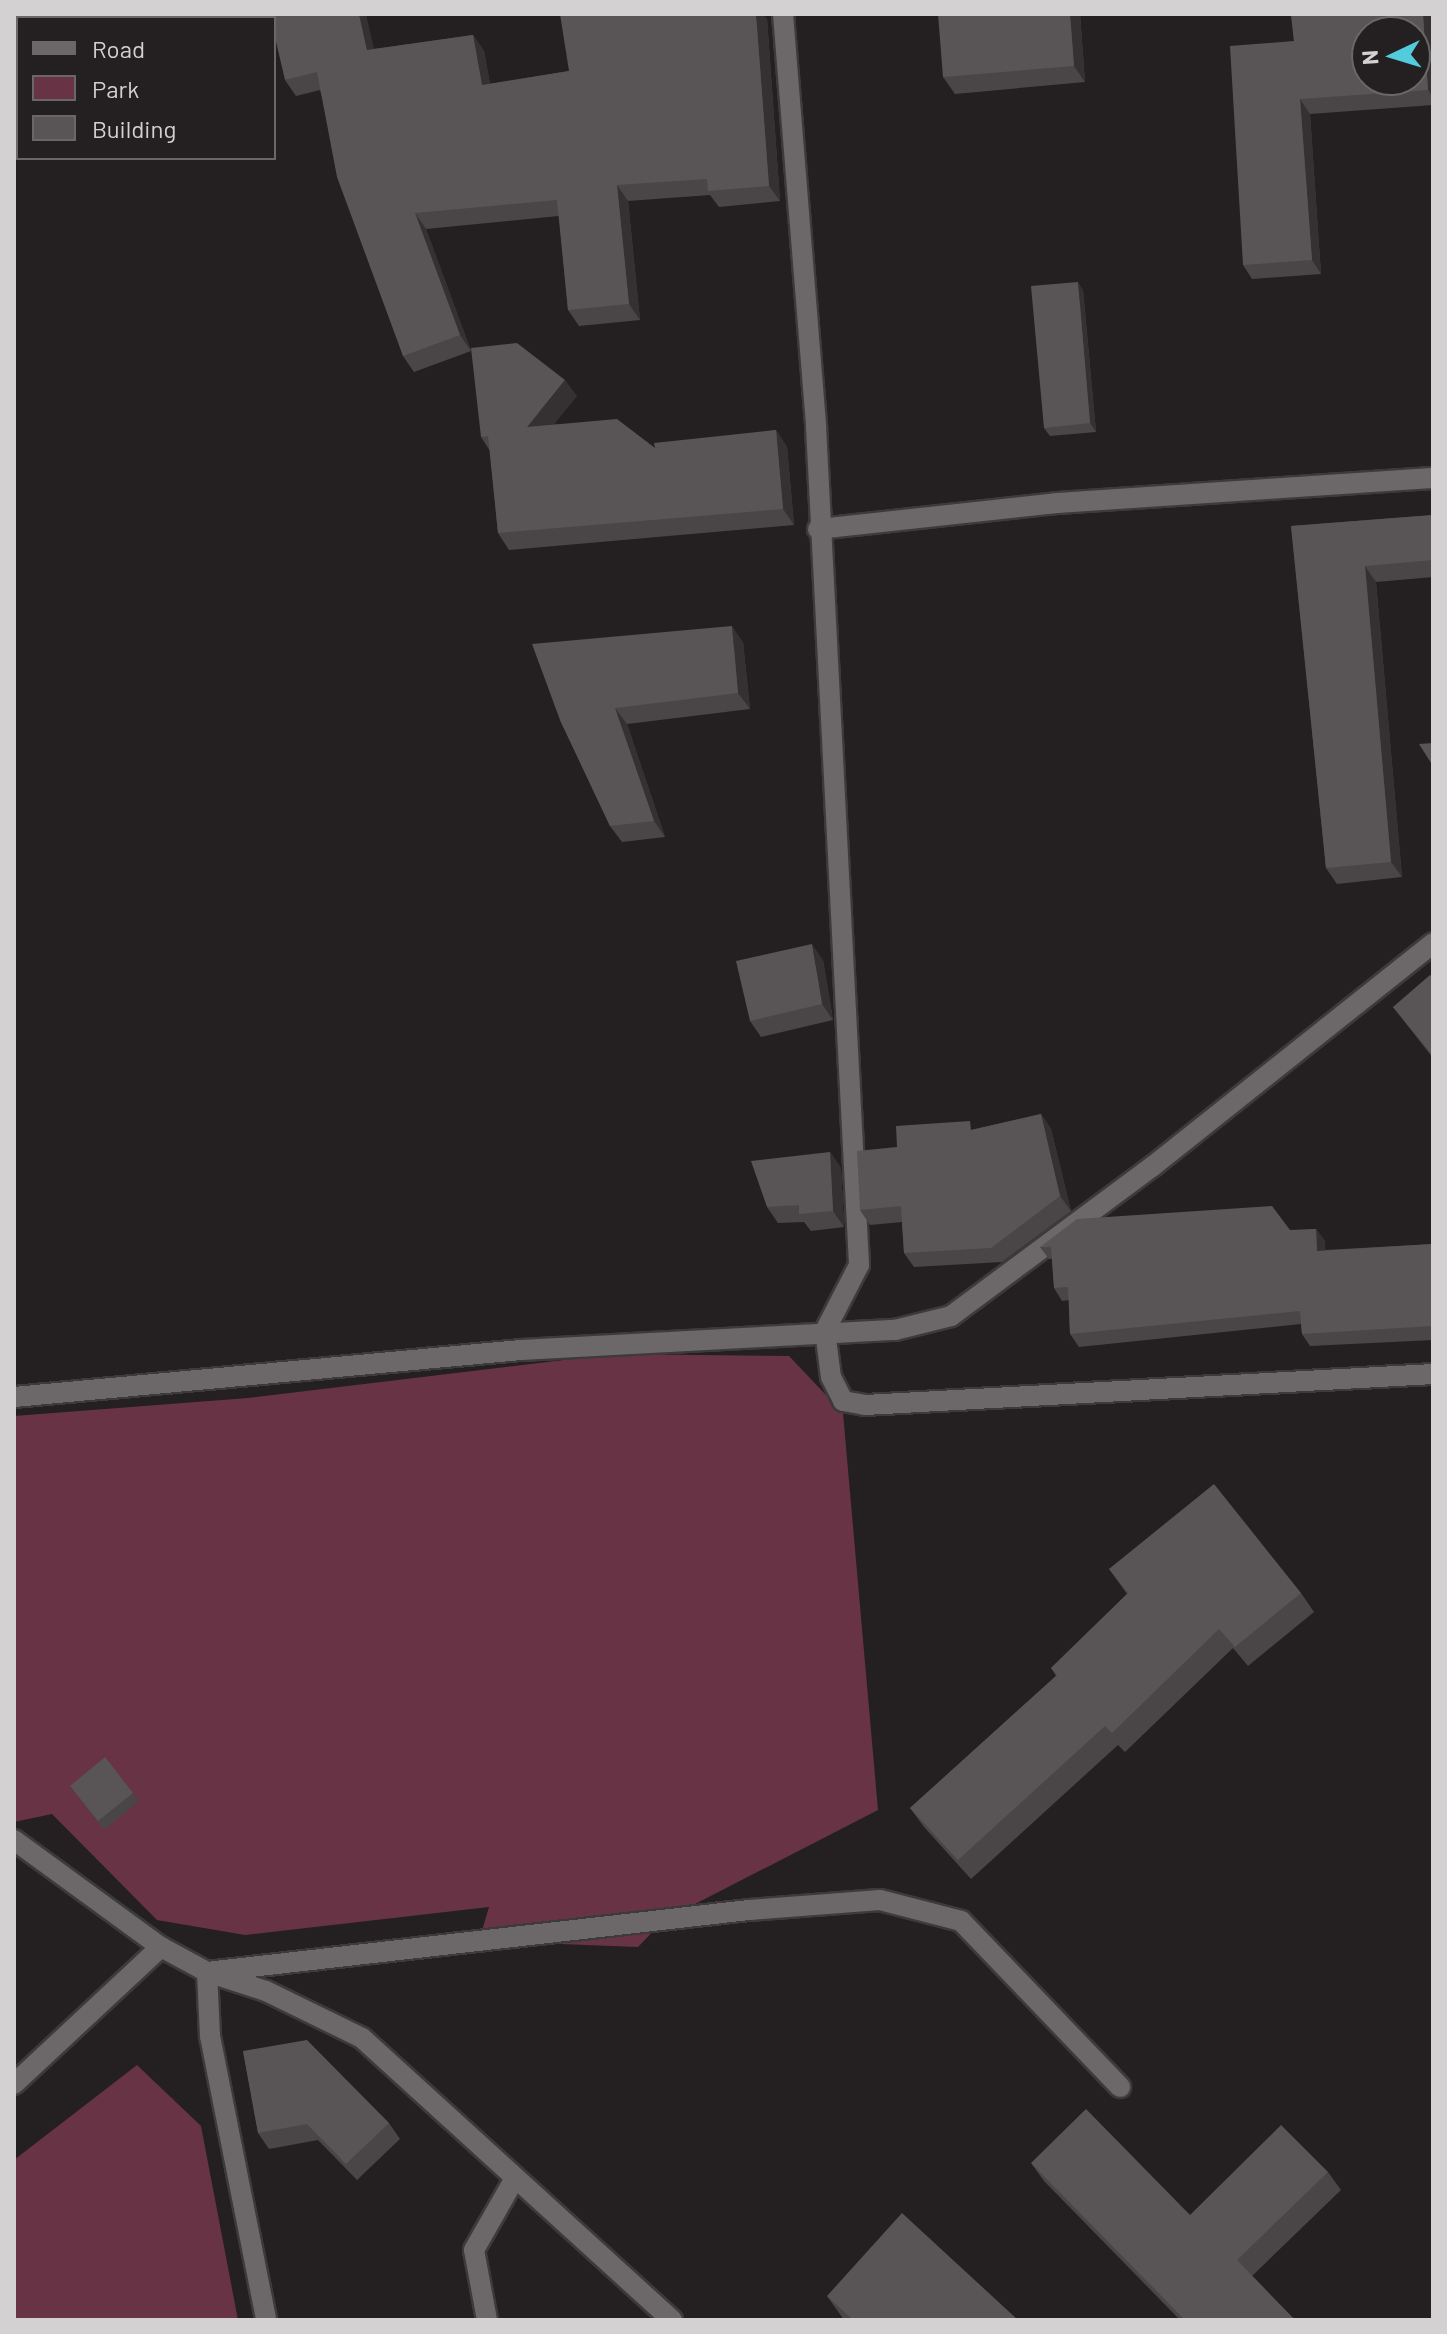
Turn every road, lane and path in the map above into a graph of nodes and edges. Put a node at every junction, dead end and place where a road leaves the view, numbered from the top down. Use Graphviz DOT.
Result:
graph roads {
  1 [pos="783,14"];
  2 [pos="1433,478"];
  3 [pos="818,529"];
  4 [pos="1433,943"];
  5 [pos="825,1331"];
  6 [pos="1433,1374"];
  7 [pos="14,1397"];
  8 [pos="14,1840"];
  9 [pos="161,1947"];
  10 [pos="207,1972"];
  11 [pos="14,2084"];
  12 [pos="1120,2087"];
  13 [pos="515,2178"];
  14 [pos="266,2320"];
  15 [pos="487,2320"];
  16 [pos="672,2320"];
  1 -- 3 [label="street"];
  2 -- 3 [label="street"];
  3 -- 5 [label="street"];
  4 -- 5 [label="street"];
  5 -- 6 [label="street"];
  5 -- 7 [label="street"];
  8 -- 9 [label="street"];
  9 -- 10 [label="street"];
  9 -- 11 [label="street"];
  10 -- 12 [label="street"];
  10 -- 13 [label="street"];
  10 -- 14 [label="street"];
  13 -- 15 [label="street"];
  13 -- 16 [label="street"];
}
